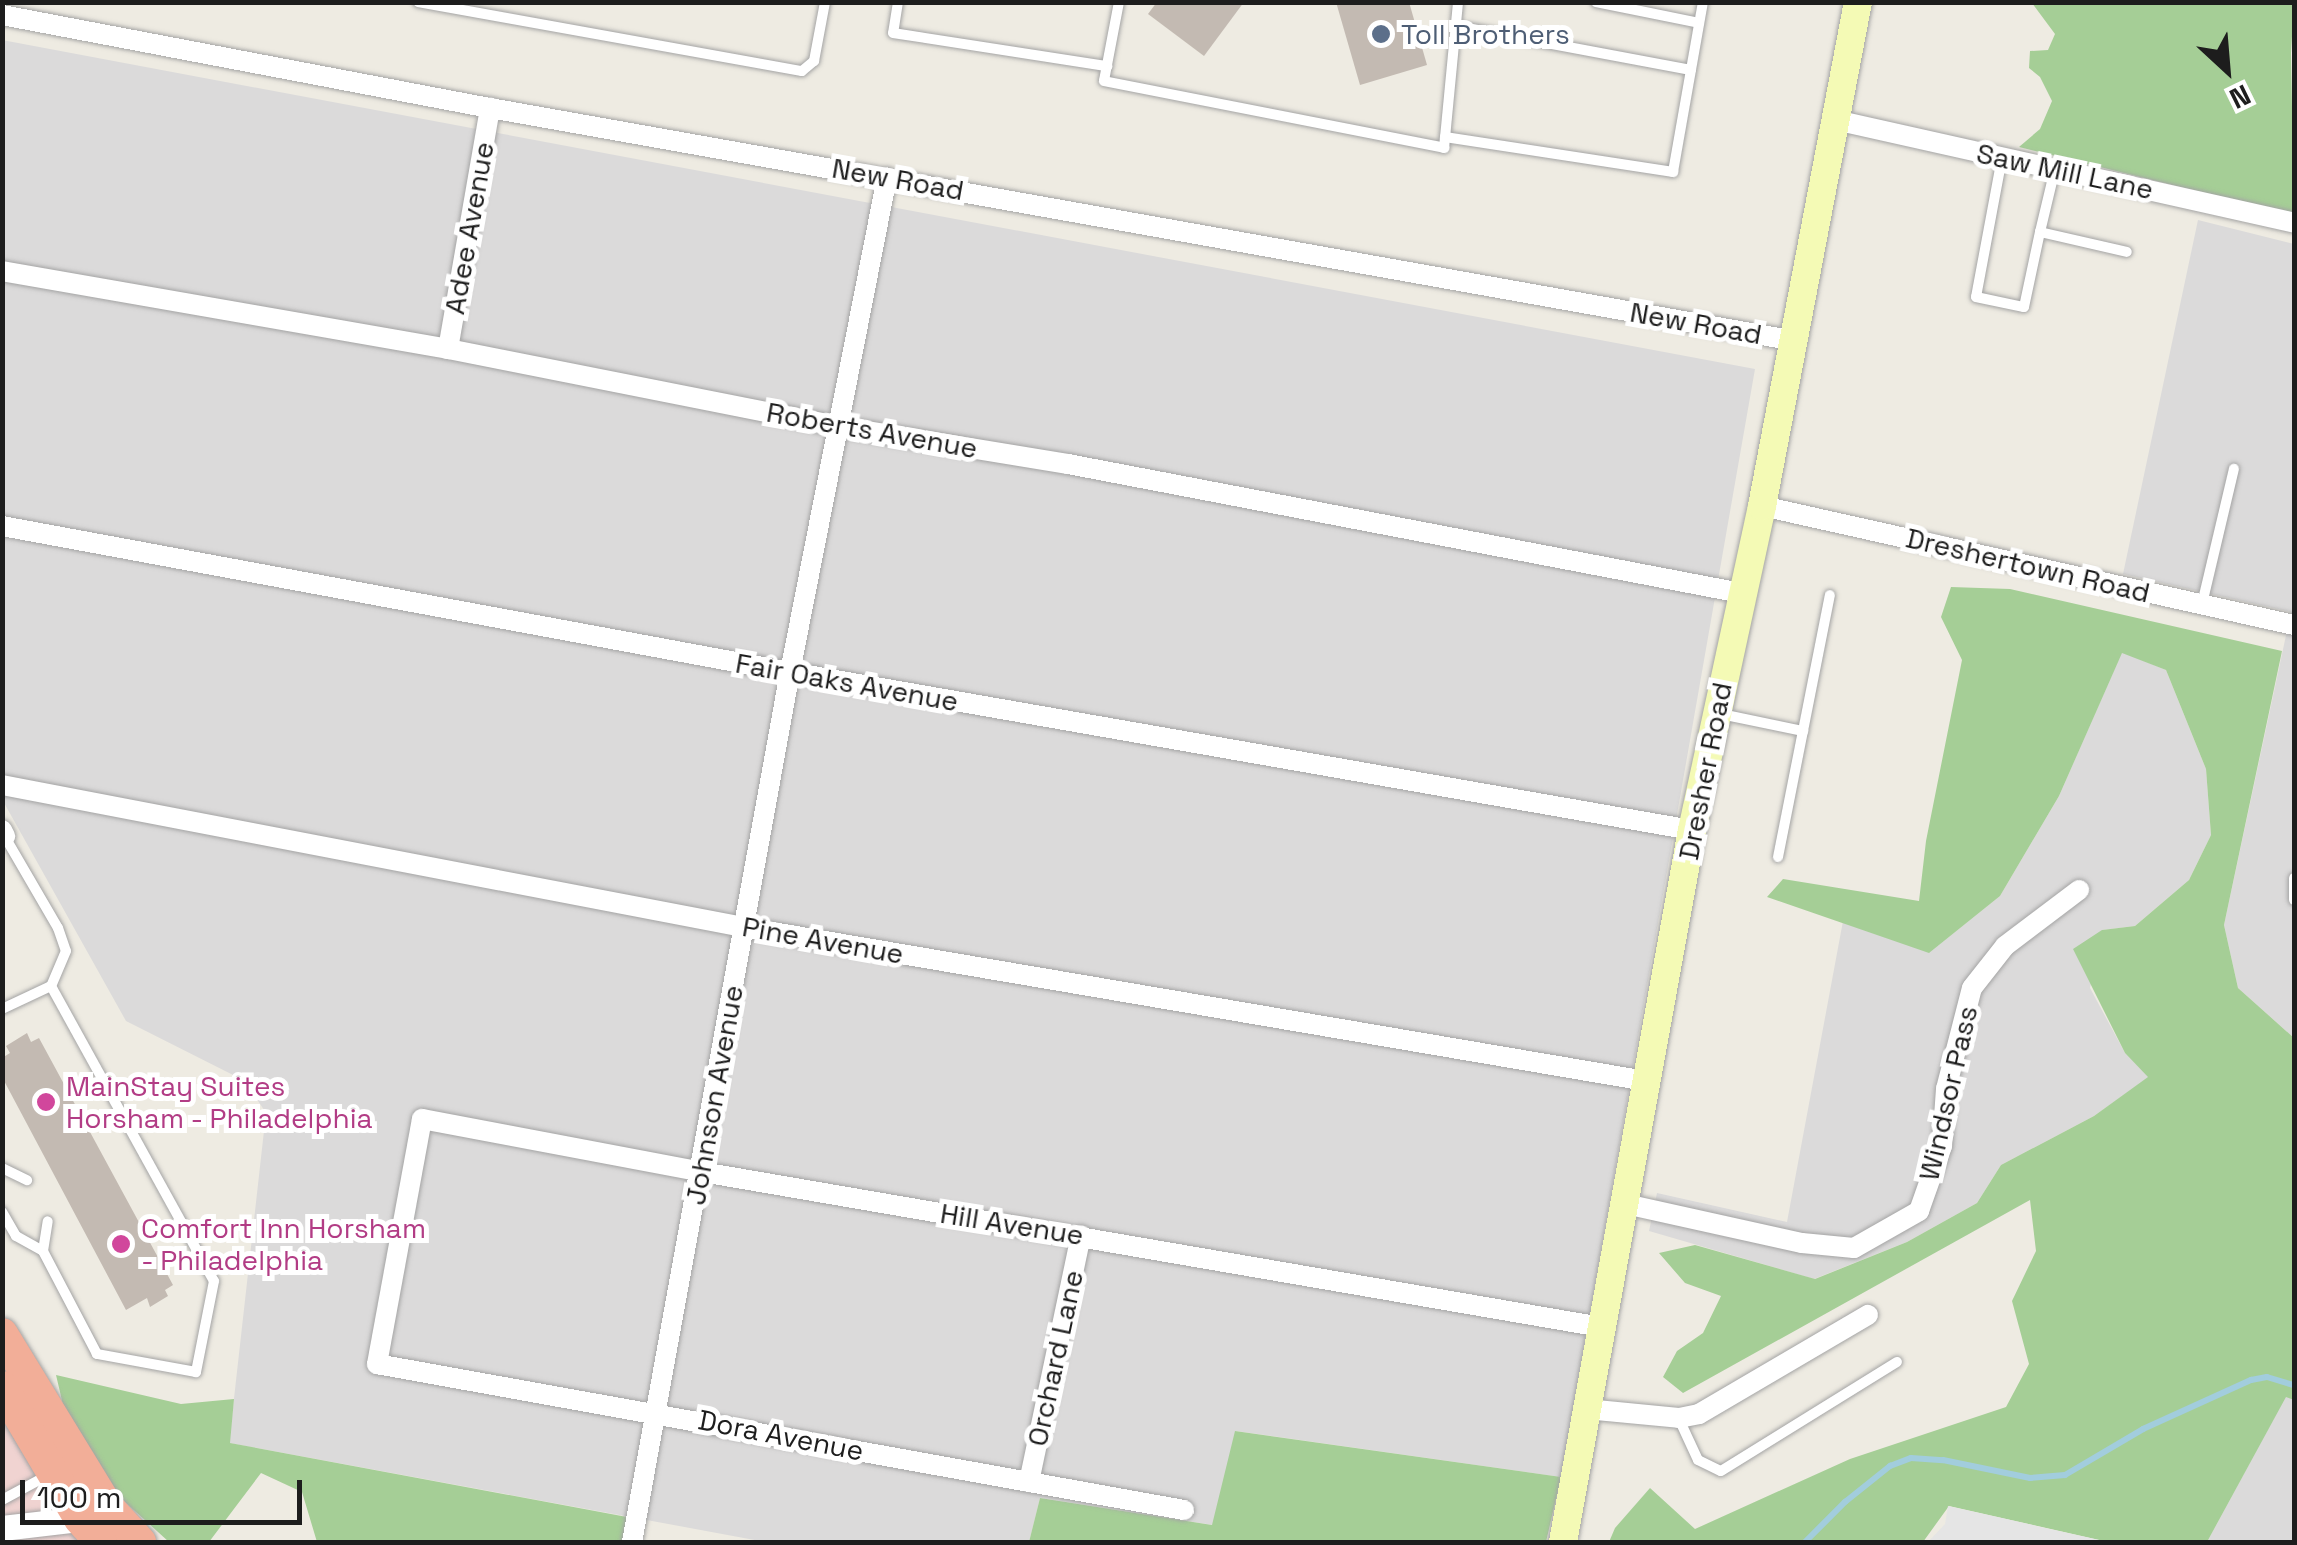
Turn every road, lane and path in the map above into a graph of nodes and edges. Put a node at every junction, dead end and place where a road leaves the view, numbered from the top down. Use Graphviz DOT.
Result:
graph roads {
  1 [pos="418,2"];
  2 [pos="825,2"];
  3 [pos="898,2"];
  4 [pos="1119,2"];
  5 [pos="1458,2"];
  6 [pos="1596,2"];
  7 [pos="1703,2"];
  8 [pos="1858,2"];
  9 [pos="2,15"];
  10 [pos="1699,23"];
  11 [pos="1456,26"];
  12 [pos="1107,66"];
  13 [pos="1691,70"];
  14 [pos="490,108"];
  15 [pos="1835,120"];
  16 [pos="1445,137"];
  17 [pos="2002,158"];
  18 [pos="2055,169"];
  19 [pos="887,176"];
  20 [pos="2294,223"];
  21 [pos="2040,232"];
  22 [pos="2127,252"];
  23 [pos="2,271"];
  24 [pos="1795,341"];
  25 [pos="448,349"];
  26 [pos="836,426"];
  27 [pos="2234,469"];
  28 [pos="1762,506"];
  29 [pos="2,526"];
  30 [pos="1741,593"];
  31 [pos="1830,596"];
  32 [pos="2202,604"];
  33 [pos="2294,624"];
  34 [pos="790,672"];
  35 [pos="1716,713"];
  36 [pos="1803,730"];
  37 [pos="2,785"];
  38 [pos="1692,830"];
  39 [pos="6,843"];
  40 [pos="1778,858"];
  41 [pos="2294,878"];
  42 [pos="2079,890"];
  43 [pos="2294,900"];
  44 [pos="744,927"];
  45 [pos="52,986"];
  46 [pos="2,1010"];
  47 [pos="1646,1082"];
  48 [pos="2,1168"];
  49 [pos="702,1172"];
  50 [pos="27,1180"];
  51 [pos="1622,1203"];
  52 [pos="2,1212"];
  53 [pos="48,1221"];
  54 [pos="1081,1235"];
  55 [pos="43,1251"];
  56 [pos="1868,1315"];
  57 [pos="1601,1328"];
  58 [pos="2,1334"];
  59 [pos="1897,1362"];
  60 [pos="378,1364"];
  61 [pos="4,1396"];
  62 [pos="1586,1409"];
  63 [pos="654,1411"];
  64 [pos="1679,1418"];
  65 [pos="52,1472"];
  66 [pos="1029,1482"];
  67 [pos="2,1500"];
  68 [pos="1184,1510"];
  69 [pos="96,1523"];
  70 [pos="3,1525"];
  71 [pos="140,1542"];
  72 [pos="632,1542"];
  73 [pos="1564,1542"];
  1 -- 2 [label="lane"];
  3 -- 12 [label="lane"];
  4 -- 12 [label="lane"];
  5 -- 11 [label="lane"];
  6 -- 10 [label="lane"];
  7 -- 10 [label="lane"];
  8 -- 15 [label="main road, Dresher Road"];
  9 -- 14 [label="street, New Road"];
  10 -- 13 [label="lane"];
  11 -- 13 [label="lane"];
  11 -- 16 [label="lane"];
  12 -- 16 [label="lane"];
  13 -- 16 [label="lane"];
  14 -- 19 [label="street, New Road"];
  14 -- 25 [label="street, Adee Avenue"];
  15 -- 17 [label="street, Saw Mill Lane"];
  15 -- 24 [label="main road, Dresher Road"];
  17 -- 18 [label="street, Saw Mill Lane"];
  17 -- 21 [label="lane"];
  18 -- 20 [label="street, Saw Mill Lane"];
  18 -- 21 [label="lane"];
  19 -- 24 [label="street, New Road"];
  19 -- 26 [label="street, Johnson Avenue"];
  21 -- 22 [label="lane"];
  23 -- 25 [label="street, Roberts Avenue"];
  24 -- 28 [label="main road, Dresher Road"];
  25 -- 26 [label="street, Roberts Avenue"];
  26 -- 30 [label="street, Roberts Avenue"];
  26 -- 34 [label="street, Johnson Avenue"];
  27 -- 32 [label="lane"];
  28 -- 30 [label="main road, Dresher Road"];
  28 -- 32 [label="street, Dreshertown Road"];
  29 -- 34 [label="street, Fair Oaks Avenue"];
  30 -- 35 [label="main road, Dresher Road"];
  31 -- 36 [label="lane"];
  32 -- 33 [label="street, Dreshertown Road"];
  34 -- 38 [label="street, Fair Oaks Avenue"];
  34 -- 44 [label="street, Johnson Avenue"];
  35 -- 36 [label="lane"];
  35 -- 38 [label="main road, Dresher Road"];
  36 -- 40 [label="lane"];
  37 -- 44 [label="street, Pine Avenue"];
  38 -- 47 [label="main road, Dresher Road"];
  39 -- 45 [label="lane"];
  41 -- 43 [label="lane"];
  42 -- 51 [label="street, Windsor Pass"];
  44 -- 47 [label="street, Pine Avenue"];
  44 -- 49 [label="street, Johnson Avenue"];
  45 -- 46 [label="lane"];
  45 -- 55 [label="lane"];
  47 -- 51 [label="main road, Dresher Road"];
  48 -- 50 [label="lane"];
  49 -- 54 [label="street, Hill Avenue"];
  49 -- 60 [label="street, Hill Avenue"];
  49 -- 63 [label="street, Johnson Avenue"];
  51 -- 57 [label="main road, Dresher Road"];
  52 -- 55 [label="lane"];
  53 -- 55 [label="lane"];
  54 -- 57 [label="street, Hill Avenue"];
  54 -- 66 [label="street, Orchard Lane"];
  56 -- 64 [label="street"];
  57 -- 62 [label="main road, Dresher Road"];
  58 -- 69 [label="highway"];
  59 -- 64 [label="lane"];
  60 -- 63 [label="street, Dora Avenue"];
  61 -- 65 [label="highway"];
  62 -- 64 [label="street"];
  62 -- 73 [label="main road, Dresher Road"];
  63 -- 66 [label="street, Dora Avenue"];
  63 -- 72 [label="street, Johnson Avenue"];
  65 -- 67 [label="lane"];
  65 -- 69 [label="highway"];
  66 -- 68 [label="street, Dora Avenue"];
  69 -- 70 [label="street"];
  69 -- 71 [label="highway"];
}
